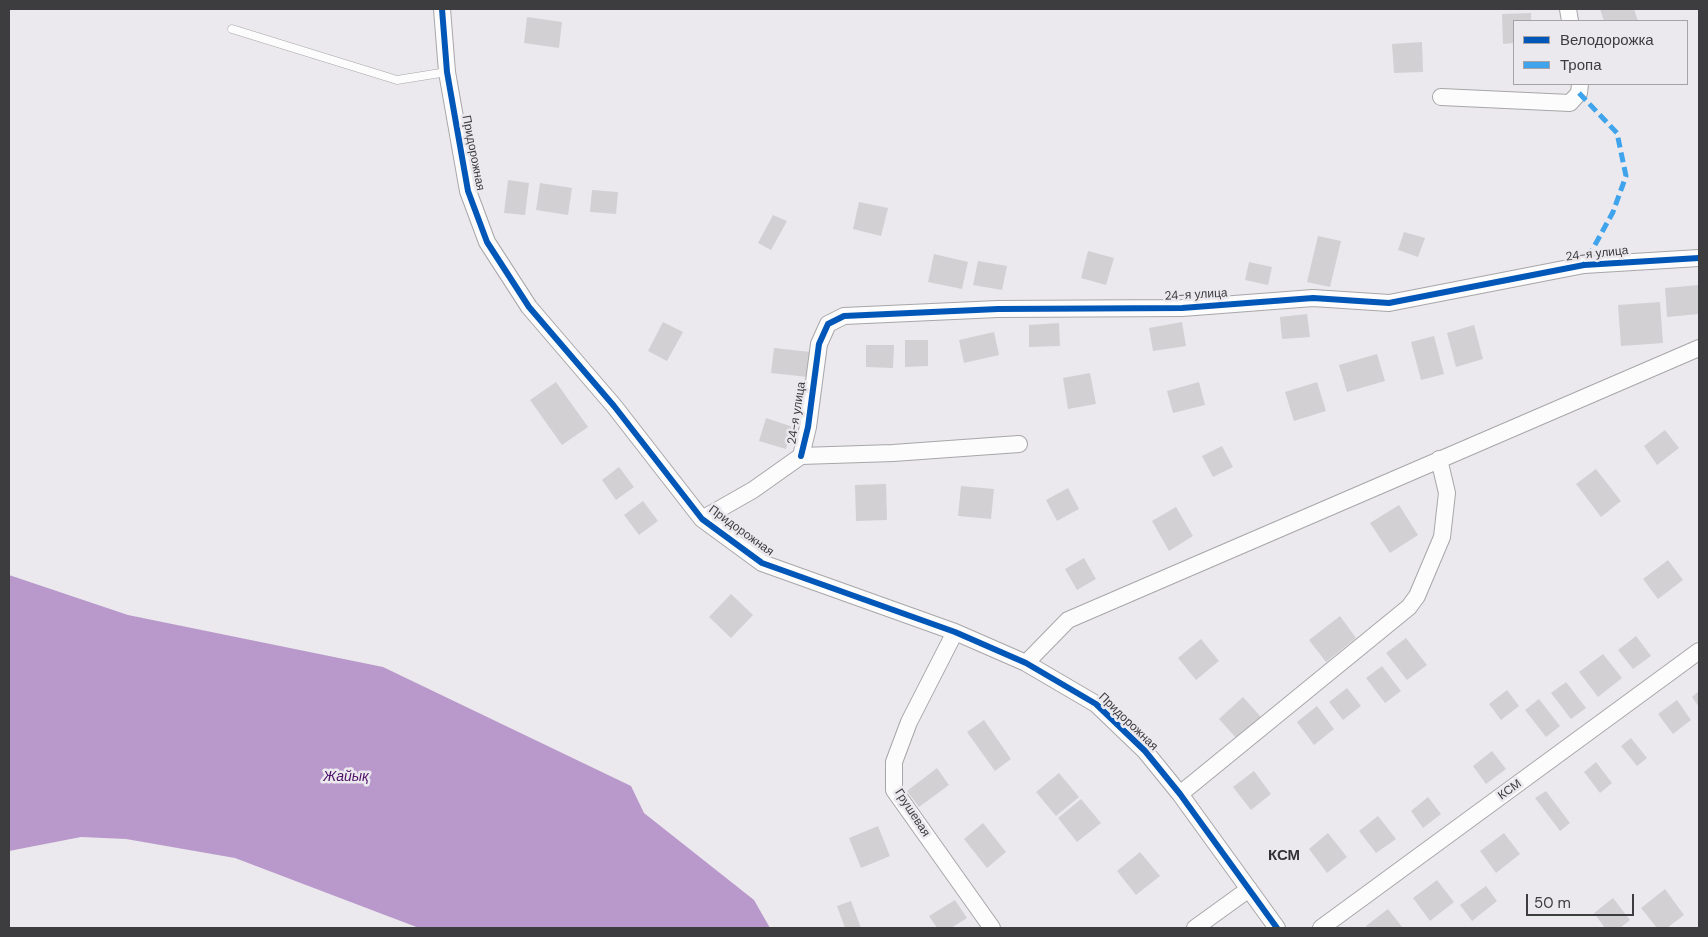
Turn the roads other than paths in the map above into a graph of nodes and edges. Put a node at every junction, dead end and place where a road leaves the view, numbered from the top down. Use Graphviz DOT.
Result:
graph roads {
  1 [pos="442,9"];
  2 [pos="232,29"];
  3 [pos="447,72"];
  4 [pos="1580,85"];
  5 [pos="1441,97"];
  6 [pos="1699,258"];
  7 [pos="1699,348"];
  8 [pos="1018,444"];
  9 [pos="801,456"];
  10 [pos="1439,459"];
  11 [pos="702,519"];
  12 [pos="955,632"];
  13 [pos="1699,651"];
  14 [pos="1026,663"];
  15 [pos="1180,794"];
  16 [pos="1249,889"];
  17 [pos="992,928"];
  18 [pos="1195,928"];
  19 [pos="1277,928"];
  20 [pos="1321,928"];
  1 -- 3 [label="street, Придорожная"];
  2 -- 3 [label="lane"];
  3 -- 11 [label="street, Придорожная"];
  4 -- 5 [label="street"];
  6 -- 9 [label="street, 24-я улица"];
  7 -- 10 [label="street"];
  8 -- 9 [label="street"];
  9 -- 11 [label="street"];
  10 -- 14 [label="street"];
  10 -- 15 [label="street"];
  11 -- 12 [label="street, Придорожная"];
  12 -- 14 [label="street, Придорожная"];
  12 -- 17 [label="street, Грушевая"];
  13 -- 20 [label="street, КСМ"];
  14 -- 15 [label="street, Придорожная"];
  15 -- 16 [label="street, Придорожная"];
  16 -- 18 [label="street"];
  16 -- 19 [label="street, Придорожная"];
}
